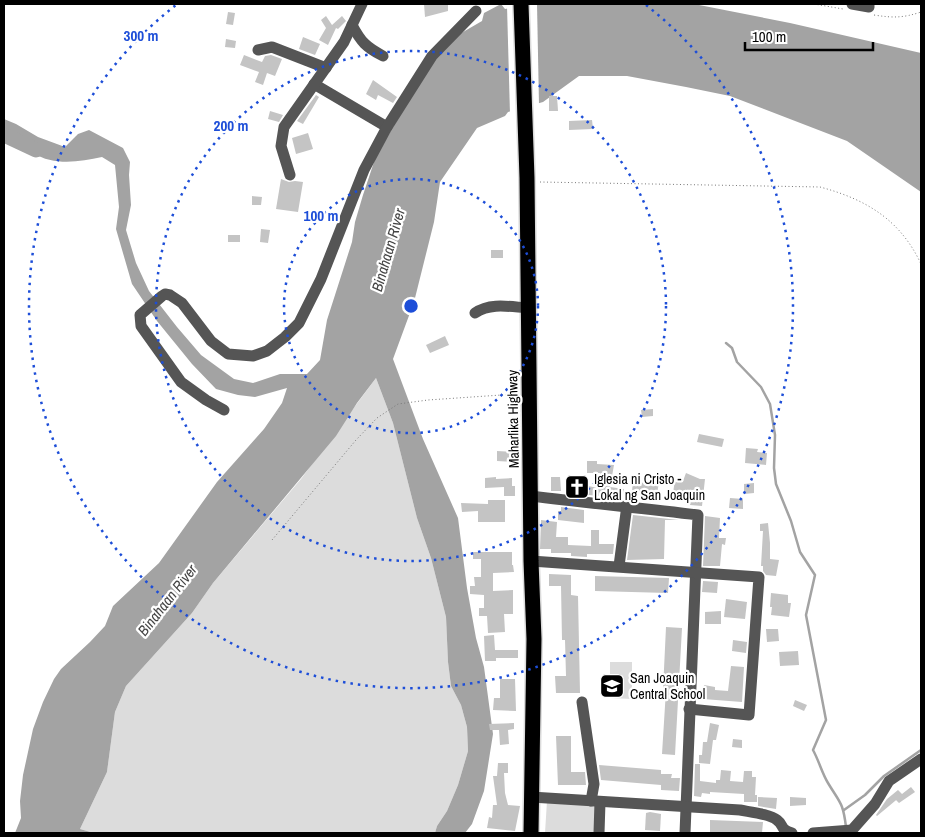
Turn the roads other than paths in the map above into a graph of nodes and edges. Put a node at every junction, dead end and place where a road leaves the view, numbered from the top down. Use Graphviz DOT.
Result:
graph roads {
  1 [pos="362,4"];
  2 [pos="522,4"];
  3 [pos="852,4"];
  4 [pos="869,4"];
  5 [pos="476,11"];
  6 [pos="352,25"];
  7 [pos="258,50"];
  8 [pos="383,56"];
  9 [pos="326,68"];
  10 [pos="314,84"];
  11 [pos="387,127"];
  12 [pos="290,175"];
  13 [pos="528,308"];
  14 [pos="475,312"];
  15 [pos="224,410"];
  16 [pos="530,496"];
  17 [pos="627,506"];
  18 [pos="531,561"];
  19 [pos="619,566"];
  20 [pos="694,572"];
  21 [pos="582,702"];
  22 [pos="689,709"];
  23 [pos="921,758"];
  24 [pos="531,797"];
  25 [pos="596,802"];
  26 [pos="686,807"];
  27 [pos="531,833"];
  28 [pos="598,833"];
  29 [pos="685,833"];
  30 [pos="792,833"];
  31 [pos="813,833"];
  1 -- 6 [label="street"];
  2 -- 13 [label="highway, Maharlika Highway"];
  3 -- 4 [label="street"];
  5 -- 11 [label="street"];
  6 -- 8 [label="street"];
  6 -- 9 [label="street"];
  7 -- 9 [label="street"];
  9 -- 10 [label="street"];
  10 -- 11 [label="street"];
  10 -- 12 [label="street"];
  11 -- 15 [label="street"];
  13 -- 14 [label="street"];
  13 -- 16 [label="highway, Maharlika Highway"];
  16 -- 17 [label="street"];
  16 -- 18 [label="highway, Maharlika Highway"];
  17 -- 19 [label="street"];
  17 -- 20 [label="street"];
  18 -- 19 [label="street"];
  18 -- 24 [label="highway, Maharlika Highway"];
  19 -- 20 [label="street"];
  20 -- 22 [label="street"];
  20 -- 22 [label="street"];
  21 -- 25 [label="street"];
  22 -- 26 [label="street"];
  23 -- 31 [label="street"];
  24 -- 25 [label="street"];
  24 -- 27 [label="highway, Maharlika Highway"];
  25 -- 26 [label="street"];
  25 -- 28 [label="street"];
  26 -- 29 [label="street"];
  26 -- 30 [label="street"];
}
